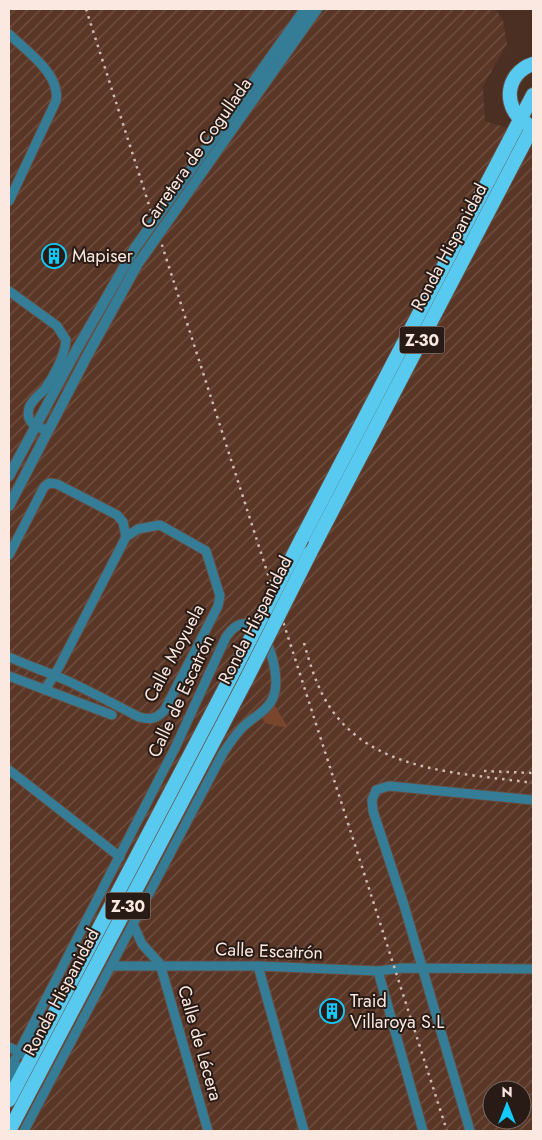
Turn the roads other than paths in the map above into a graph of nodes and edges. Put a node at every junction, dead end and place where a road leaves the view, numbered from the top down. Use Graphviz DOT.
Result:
graph roads {
  1 [pos="305,9"];
  2 [pos="317,9"];
  3 [pos="9,34"];
  4 [pos="533,64"];
  5 [pos="533,95"];
  6 [pos="241,108"];
  7 [pos="520,119"];
  8 [pos="533,126"];
  9 [pos="9,201"];
  10 [pos="9,291"];
  11 [pos="35,426"];
  12 [pos="49,429"];
  13 [pos="9,476"];
  14 [pos="9,506"];
  15 [pos="126,537"];
  16 [pos="9,555"];
  17 [pos="9,657"];
  18 [pos="9,676"];
  19 [pos="54,676"];
  20 [pos="45,690"];
  21 [pos="112,715"];
  22 [pos="9,770"];
  23 [pos="533,800"];
  24 [pos="120,858"];
  25 [pos="133,924"];
  26 [pos="160,964"];
  27 [pos="111,966"];
  28 [pos="258,966"];
  29 [pos="532,967"];
  30 [pos="423,968"];
  31 [pos="378,971"];
  32 [pos="74,1007"];
  33 [pos="53,1015"];
  34 [pos="9,1047"];
  35 [pos="19,1052"];
  36 [pos="9,1071"];
  37 [pos="9,1082"];
  38 [pos="9,1100"];
  39 [pos="26,1129"];
  40 [pos="9,1131"];
  41 [pos="208,1131"];
  42 [pos="304,1131"];
  43 [pos="423,1131"];
  44 [pos="470,1131"];
  1 -- 6 [label="street, Carretera de Cogullada"];
  2 -- 6 [label="street, Carretera de Cogullada"];
  3 -- 9 [label="street"];
  4 -- 7 [label="highway"];
  5 -- 7 [label="highway, Ronda Hispanidad / Z-30"];
  6 -- 11 [label="street, Carretera de Cogullada, bridge"];
  6 -- 12 [label="street, Carretera de Cogullada, bridge"];
  7 -- 8 [label="highway"];
  7 -- 33 [label="highway, Ronda Hispanidad / Z-30, bridge"];
  8 -- 32 [label="highway, Ronda Hispanidad / Z-30, bridge"];
  10 -- 11 [label="street"];
  11 -- 12 [label="street"];
  11 -- 13 [label="street, Carretera de Cogullada"];
  12 -- 14 [label="street, Carretera de Cogullada"];
  15 -- 16 [label="street"];
  15 -- 19 [label="street"];
  15 -- 19 [label="street, Calle Moyuela"];
  17 -- 19 [label="street, Calle Moyuela"];
  18 -- 20 [label="street"];
  19 -- 20 [label="street"];
  20 -- 21 [label="street"];
  22 -- 24 [label="street"];
  23 -- 30 [label="street"];
  24 -- 25 [label="street, Calle de Escatrón"];
  24 -- 35 [label="street, Calle de Escatrón"];
  25 -- 26 [label="street"];
  25 -- 27 [label="street, Calle de Escatrón"];
  26 -- 27 [label="street, Calle Escatrón"];
  26 -- 28 [label="street, Calle Escatrón"];
  26 -- 41 [label="street, Calle de Lécera"];
  27 -- 39 [label="street, Calle de Escatrón"];
  28 -- 31 [label="street, Calle Escatrón"];
  28 -- 42 [label="street"];
  29 -- 30 [label="street, Calle Escatrón"];
  30 -- 31 [label="street, Calle Escatrón"];
  30 -- 44 [label="street"];
  31 -- 43 [label="street"];
  32 -- 39 [label="street, Calle de Escatrón"];
  32 -- 40 [label="highway, Ronda Hispanidad / Z-30"];
  33 -- 37 [label="street, Ronda Hispanidad"];
  33 -- 38 [label="highway, Ronda Hispanidad / Z-30"];
  34 -- 35 [label="street"];
  35 -- 36 [label="street, Calle de Escatrón"];
}
